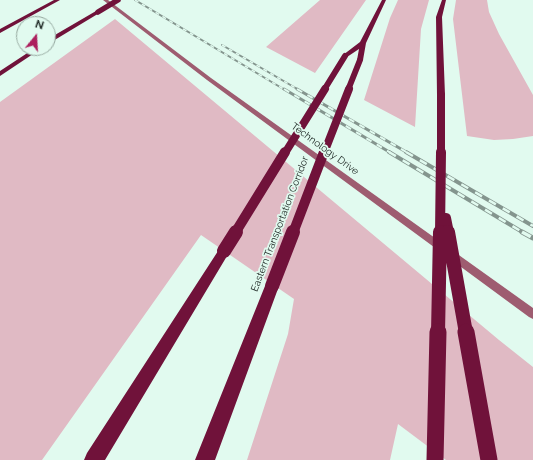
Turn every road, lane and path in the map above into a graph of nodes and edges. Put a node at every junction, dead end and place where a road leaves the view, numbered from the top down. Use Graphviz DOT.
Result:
graph roads {
  1 [pos="58,0"];
  2 [pos="105,0"];
  3 [pos="118,0"];
  4 [pos="384,0"];
  5 [pos="444,0"];
  6 [pos="0,31"];
  7 [pos="56,37"];
  8 [pos="363,43"];
  9 [pos="27,56"];
  10 [pos="21,60"];
  11 [pos="0,74"];
  12 [pos="0,78"];
  13 [pos="441,191"];
  14 [pos="533,314"];
  15 [pos="94,460"];
  16 [pos="205,460"];
  17 [pos="435,460"];
  18 [pos="489,460"];
  1 -- 6 [label="highway"];
  2 -- 14 [label="street, Technology Drive"];
  3 -- 7 [label="highway, bridge"];
  4 -- 8 [label="highway, Eastern Transportation Corridor"];
  5 -- 13 [label="highway, bridge"];
  8 -- 15 [label="highway, bridge"];
  8 -- 16 [label="highway, Eastern Transportation Corridor, bridge"];
  9 -- 10 [label="highway"];
  10 -- 11 [label="highway"];
  10 -- 12 [label="highway"];
  13 -- 17 [label="highway, bridge"];
  13 -- 18 [label="highway, bridge"];
}
